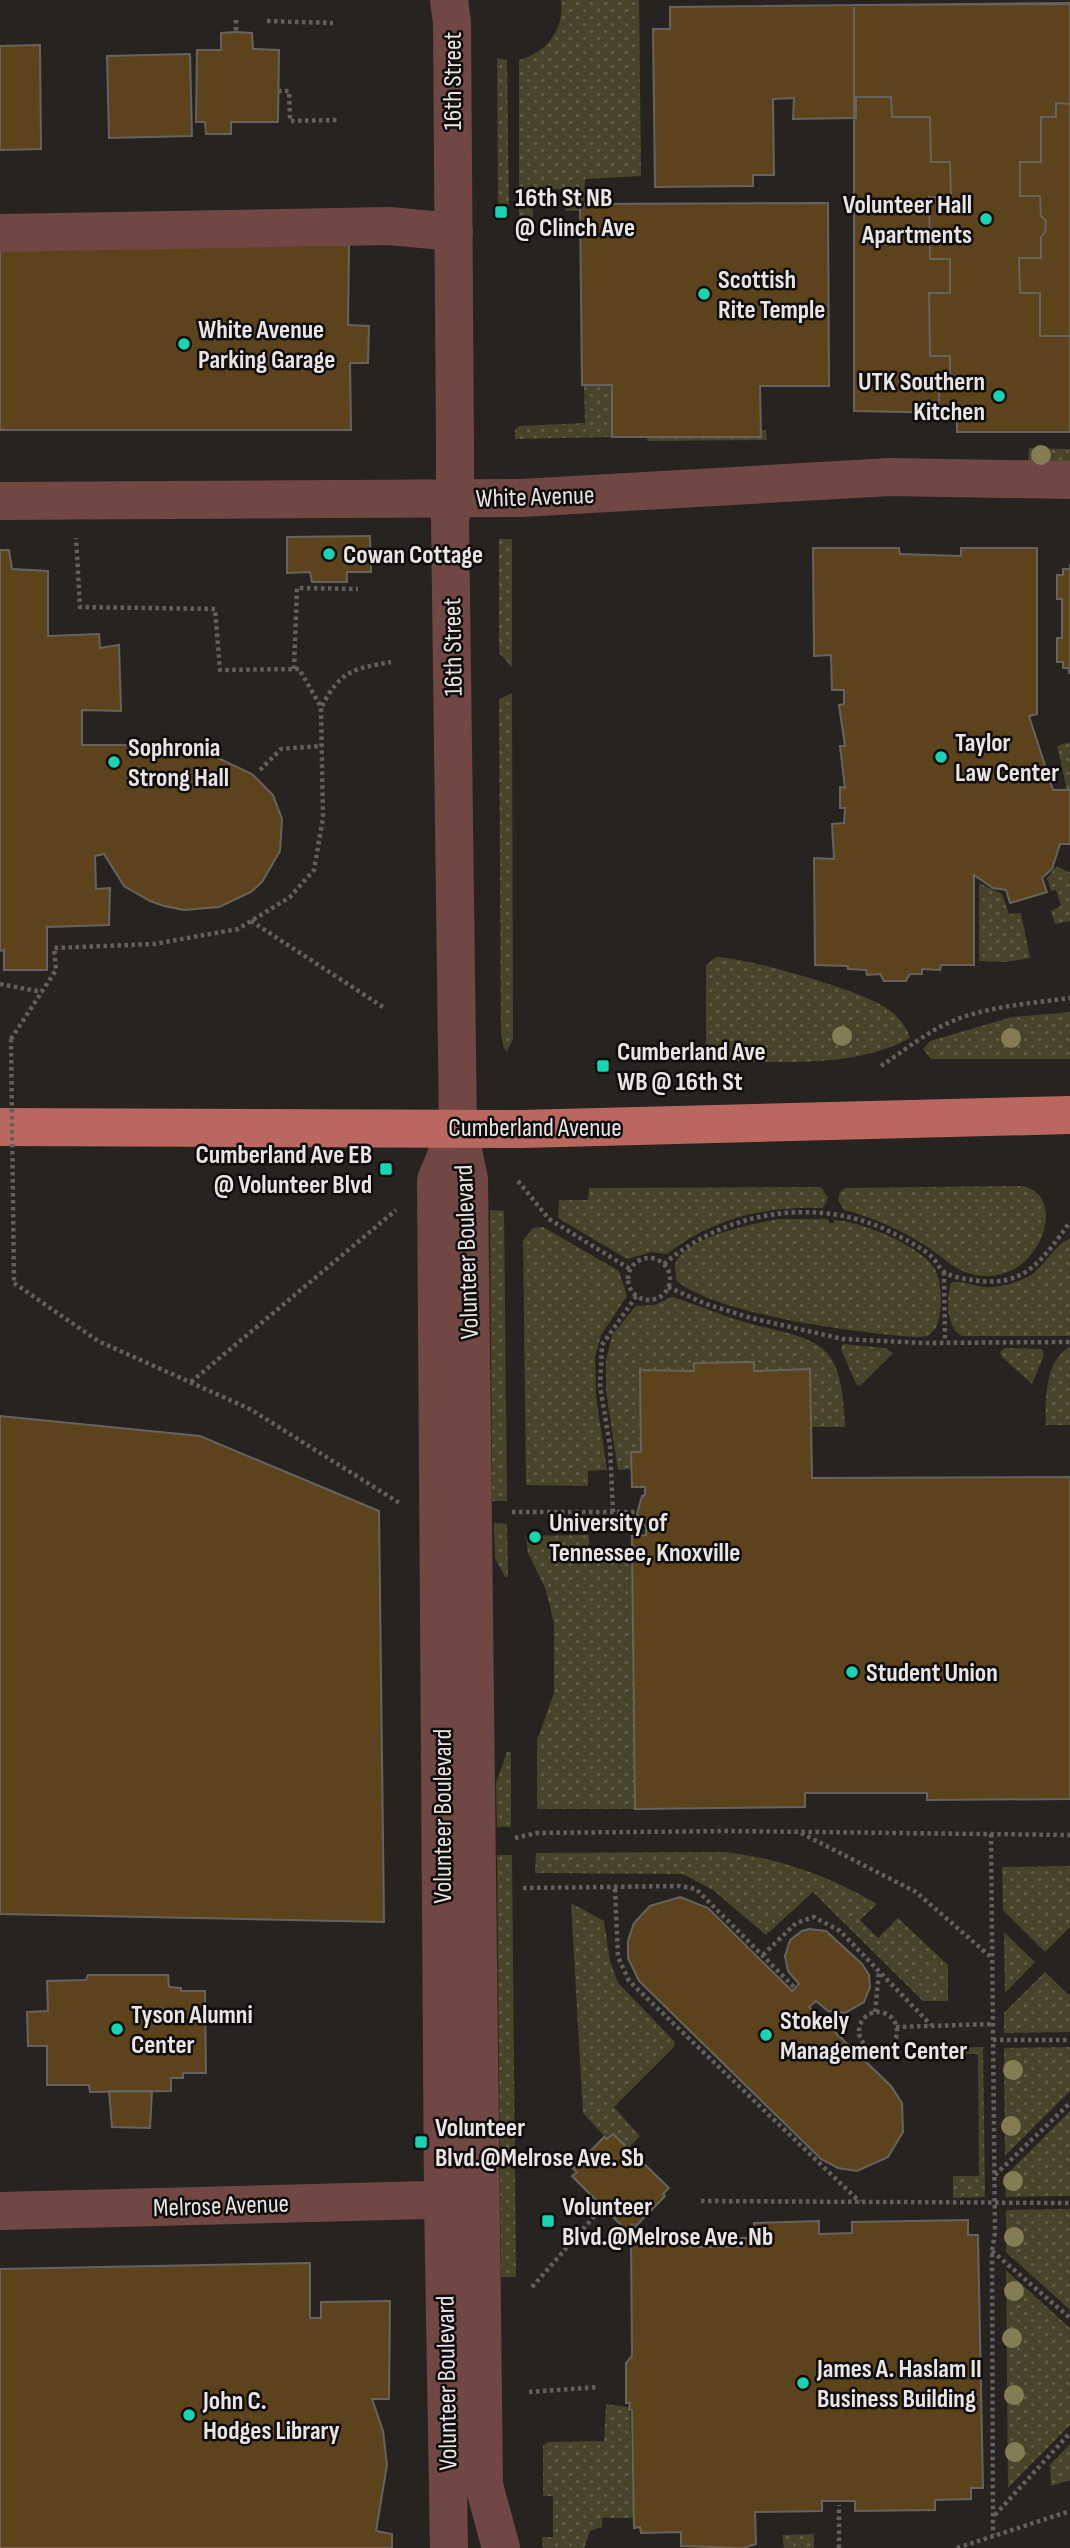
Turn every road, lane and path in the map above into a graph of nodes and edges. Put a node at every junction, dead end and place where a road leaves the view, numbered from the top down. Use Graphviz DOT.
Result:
graph roads {
  1 [pos="449,0"];
  2 [pos="236,20"];
  3 [pos="267,21"];
  4 [pos="333,23"];
  5 [pos="236,32"];
  6 [pos="278,91"];
  7 [pos="338,120"];
  8 [pos="454,232"];
  9 [pos="0,233"];
  10 [pos="1070,480"];
  11 [pos="454,498"];
  12 [pos="0,501"];
  13 [pos="76,534"];
  14 [pos="358,589"];
  15 [pos="391,662"];
  16 [pos="294,669"];
  17 [pos="321,707"];
  18 [pos="322,747"];
  19 [pos="260,770"];
  20 [pos="251,921"];
  21 [pos="0,984"];
  22 [pos="42,992"];
  23 [pos="1070,998"];
  24 [pos="386,1009"];
  25 [pos="881,1066"];
  26 [pos="1070,1115"];
  27 [pos="0,1127"];
  28 [pos="458,1127"];
  29 [pos="518,1181"];
  30 [pos="396,1210"];
  31 [pos="1070,1222"];
  32 [pos="664,1264"];
  33 [pos="630,1269"];
  34 [pos="944,1272"];
  35 [pos="668,1287"];
  36 [pos="637,1295"];
  37 [pos="945,1342"];
  38 [pos="1070,1342"];
  39 [pos="191,1382"];
  40 [pos="412,1508"];
  41 [pos="504,1512"];
  42 [pos="612,1512"];
  43 [pos="637,1512"];
  44 [pos="799,1832"];
  45 [pos="991,1834"];
  46 [pos="1070,1835"];
  47 [pos="510,1839"];
  48 [pos="523,1888"];
  49 [pos="615,1889"];
  50 [pos="763,1955"];
  51 [pos="992,1958"];
  52 [pos="879,1972"];
  53 [pos="796,1988"];
  54 [pos="875,2012"];
  55 [pos="993,2024"];
  56 [pos="931,2025"];
  57 [pos="896,2027"];
  58 [pos="993,2040"];
  59 [pos="1070,2040"];
  60 [pos="1070,2103"];
  61 [pos="995,2175"];
  62 [pos="461,2199"];
  63 [pos="701,2201"];
  64 [pos="860,2202"];
  65 [pos="995,2203"];
  66 [pos="1070,2203"];
  67 [pos="0,2211"];
  68 [pos="600,2211"];
  69 [pos="992,2251"];
  70 [pos="532,2287"];
  71 [pos="1070,2318"];
  72 [pos="599,2387"];
  73 [pos="529,2392"];
  74 [pos="1070,2433"];
  75 [pos="839,2505"];
  76 [pos="1070,2511"];
  77 [pos="994,2516"];
  78 [pos="993,2535"];
  79 [pos="449,2548"];
  80 [pos="501,2548"];
  81 [pos="839,2548"];
  82 [pos="957,2548"];
  1 -- 8 [label="street, 16th Street"];
  2 -- 5 [label="path"];
  3 -- 4 [label="path"];
  6 -- 7 [label="path"];
  8 -- 9 [label="street"];
  8 -- 11 [label="street, 16th Street"];
  10 -- 11 [label="street, White Avenue"];
  11 -- 12 [label="street, White Avenue"];
  11 -- 28 [label="street, 16th Street"];
  13 -- 16 [label="path"];
  14 -- 16 [label="path"];
  15 -- 17 [label="path"];
  16 -- 17 [label="path"];
  17 -- 18 [label="path"];
  18 -- 19 [label="path"];
  18 -- 20 [label="path"];
  20 -- 22 [label="path"];
  20 -- 24 [label="path"];
  21 -- 22 [label="path"];
  22 -- 39 [label="path, bridge"];
  23 -- 25 [label="path"];
  26 -- 28 [label="main road, Cumberland Avenue"];
  27 -- 28 [label="main road, Cumberland Avenue"];
  28 -- 62 [label="street, Volunteer Boulevard"];
  29 -- 33 [label="path"];
  30 -- 39 [label="path"];
  31 -- 34 [label="path"];
  32 -- 33 [label="path"];
  32 -- 34 [label="path"];
  32 -- 35 [label="path"];
  33 -- 36 [label="path"];
  34 -- 37 [label="path"];
  35 -- 36 [label="path"];
  35 -- 37 [label="path"];
  36 -- 42 [label="path"];
  37 -- 38 [label="path"];
  39 -- 40 [label="path"];
  41 -- 42 [label="path"];
  42 -- 43 [label="path"];
  44 -- 45 [label="path"];
  44 -- 47 [label="path"];
  44 -- 51 [label="path"];
  45 -- 46 [label="path"];
  45 -- 51 [label="path"];
  48 -- 49 [label="path"];
  49 -- 50 [label="path"];
  49 -- 64 [label="path"];
  50 -- 52 [label="path"];
  50 -- 53 [label="path"];
  51 -- 55 [label="path"];
  52 -- 54 [label="path"];
  52 -- 56 [label="path"];
  54 -- 57 [label="path"];
  54 -- 57 [label="path"];
  55 -- 56 [label="path"];
  55 -- 58 [label="path"];
  56 -- 57 [label="path"];
  58 -- 59 [label="path"];
  58 -- 61 [label="path"];
  60 -- 61 [label="path"];
  61 -- 65 [label="path"];
  62 -- 67 [label="street, Melrose Avenue"];
  62 -- 79 [label="street, Volunteer Boulevard"];
  62 -- 80 [label="street, Volunteer Boulevard"];
  63 -- 64 [label="path"];
  64 -- 65 [label="path"];
  65 -- 66 [label="path"];
  65 -- 69 [label="path"];
  68 -- 70 [label="path"];
  69 -- 71 [label="path"];
  69 -- 77 [label="path"];
  72 -- 73 [label="path"];
  74 -- 77 [label="path"];
  75 -- 81 [label="path"];
  76 -- 78 [label="path"];
  77 -- 78 [label="path"];
  78 -- 82 [label="path"];
}
